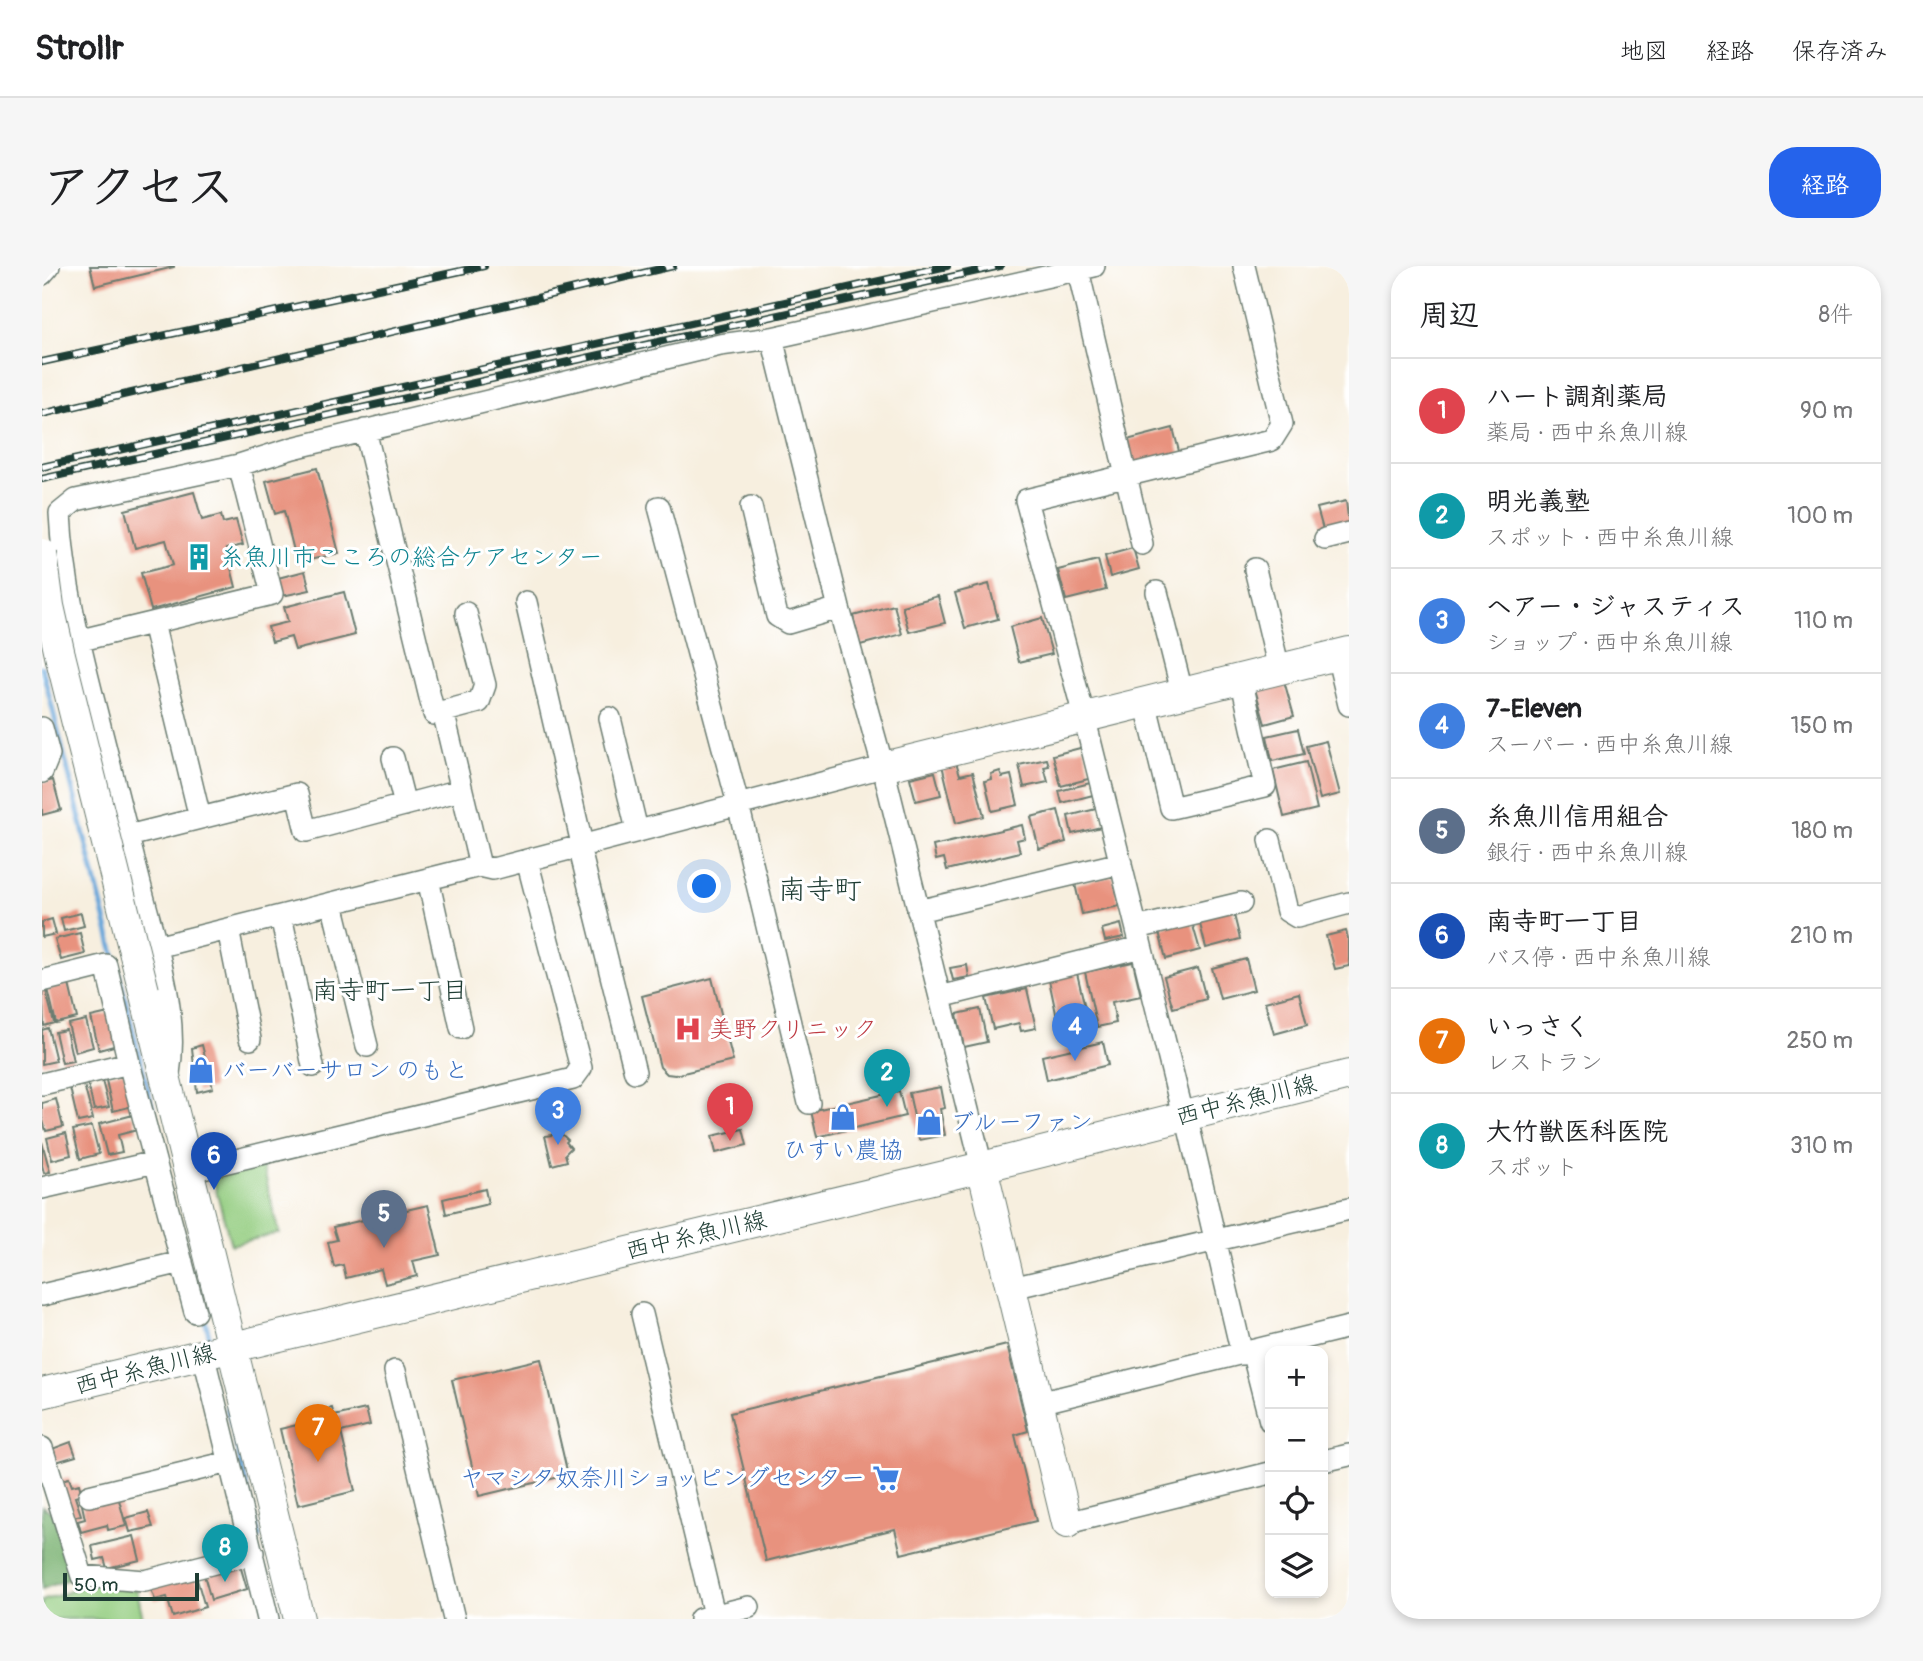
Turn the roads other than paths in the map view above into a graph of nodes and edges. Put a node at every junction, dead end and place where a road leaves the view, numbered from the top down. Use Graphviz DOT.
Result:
graph roads {
  1 [pos="48,266"];
  2 [pos="1244,266"];
  3 [pos="1086,268"];
  4 [pos="42,274"];
  5 [pos="772,338"];
  6 [pos="365,430"];
  7 [pos="239,465"];
  8 [pos="1126,475"];
  9 [pos="659,507"];
  10 [pos="751,507"];
  11 [pos="1349,533"];
  12 [pos="1325,539"];
  13 [pos="48,543"];
  14 [pos="1142,544"];
  15 [pos="1255,569"];
  16 [pos="1157,592"];
  17 [pos="526,602"];
  18 [pos="839,608"];
  19 [pos="466,613"];
  20 [pos="153,623"];
  21 [pos="76,634"];
  22 [pos="42,642"];
  23 [pos="1343,654"];
  24 [pos="1279,669"];
  25 [pos="1241,678"];
  26 [pos="1182,692"];
  27 [pos="1145,701"];
  28 [pos="1349,705"];
  29 [pos="443,711"];
  30 [pos="1084,716"];
  31 [pos="610,718"];
  32 [pos="42,728"];
  33 [pos="393,758"];
  34 [pos="883,766"];
  35 [pos="42,772"];
  36 [pos="461,790"];
  37 [pos="738,804"];
  38 [pos="405,805"];
  39 [pos="200,818"];
  40 [pos="637,830"];
  41 [pos="128,836"];
  42 [pos="1270,840"];
  43 [pos="580,845"];
  44 [pos="527,860"];
  45 [pos="1121,863"];
  46 [pos="481,866"];
  47 [pos="428,880"];
  48 [pos="332,903"];
  49 [pos="1241,903"];
  50 [pos="1349,903"];
  51 [pos="918,911"];
  52 [pos="281,916"];
  53 [pos="228,929"];
  54 [pos="1139,938"];
  55 [pos="156,947"];
  56 [pos="42,981"];
  57 [pos="940,997"];
  58 [pos="461,1028"];
  59 [pos="250,1039"];
  60 [pos="367,1046"];
  61 [pos="129,1063"];
  62 [pos="313,1066"];
  63 [pos="635,1072"];
  64 [pos="1349,1075"];
  65 [pos="168,1083"];
  66 [pos="42,1084"];
  67 [pos="809,1103"];
  68 [pos="1185,1115"];
  69 [pos="155,1162"];
  70 [pos="982,1167"];
  71 [pos="190,1171"];
  72 [pos="42,1188"];
  73 [pos="1349,1209"];
  74 [pos="1216,1242"];
  75 [pos="182,1262"];
  76 [pos="1012,1288"];
  77 [pos="42,1295"];
  78 [pos="195,1312"];
  79 [pos="642,1314"];
  80 [pos="1349,1327"];
  81 [pos="232,1348"];
  82 [pos="1247,1352"];
  83 [pos="203,1353"];
  84 [pos="395,1371"];
  85 [pos="42,1394"];
  86 [pos="1039,1404"];
  87 [pos="1266,1409"];
  88 [pos="42,1448"];
  89 [pos="1349,1455"];
  90 [pos="1328,1460"];
  91 [pos="229,1462"];
  92 [pos="1265,1474"];
  93 [pos="89,1496"];
  94 [pos="1067,1523"];
  95 [pos="253,1553"];
  96 [pos="749,1607"];
  97 [pos="710,1618"];
  98 [pos="268,1619"];
  99 [pos="299,1619"];
  100 [pos="454,1619"];
  1 -- 4 [label="street"];
  2 -- 8 [label="street"];
  3 -- 5 [label="street"];
  3 -- 8 [label="street"];
  5 -- 6 [label="street"];
  5 -- 18 [label="street"];
  6 -- 7 [label="street"];
  6 -- 29 [label="street"];
  7 -- 13 [label="street"];
  7 -- 20 [label="street"];
  8 -- 14 [label="street"];
  8 -- 30 [label="street"];
  9 -- 37 [label="street"];
  10 -- 18 [label="street"];
  11 -- 12 [label="street"];
  13 -- 21 [label="street"];
  13 -- 65 [label="street, bridge"];
  15 -- 24 [label="street"];
  16 -- 26 [label="street"];
  17 -- 43 [label="street"];
  18 -- 34 [label="street"];
  19 -- 29 [label="street"];
  20 -- 21 [label="street"];
  20 -- 39 [label="street"];
  21 -- 22 [label="street"];
  21 -- 41 [label="street"];
  23 -- 24 [label="street"];
  23 -- 28 [label="street"];
  24 -- 25 [label="street"];
  25 -- 26 [label="street"];
  25 -- 27 [label="street"];
  26 -- 27 [label="street"];
  27 -- 30 [label="street"];
  29 -- 36 [label="street"];
  30 -- 34 [label="street"];
  30 -- 45 [label="street"];
  31 -- 40 [label="street"];
  32 -- 35 [label="street"];
  33 -- 38 [label="street"];
  34 -- 37 [label="street"];
  34 -- 51 [label="street"];
  36 -- 38 [label="street"];
  36 -- 46 [label="street"];
  37 -- 40 [label="street"];
  37 -- 67 [label="street"];
  38 -- 39 [label="street"];
  39 -- 41 [label="street"];
  40 -- 43 [label="street"];
  41 -- 55 [label="street"];
  42 -- 50 [label="street"];
  43 -- 44 [label="street"];
  43 -- 63 [label="street"];
  44 -- 46 [label="street"];
  44 -- 71 [label="street"];
  45 -- 51 [label="street"];
  45 -- 54 [label="street"];
  46 -- 47 [label="street"];
  47 -- 48 [label="street"];
  47 -- 58 [label="street"];
  48 -- 52 [label="street"];
  48 -- 60 [label="street"];
  49 -- 54 [label="street"];
  51 -- 57 [label="street"];
  52 -- 53 [label="street"];
  52 -- 62 [label="street"];
  53 -- 55 [label="street"];
  53 -- 59 [label="street"];
  54 -- 57 [label="street"];
  54 -- 68 [label="street"];
  55 -- 65 [label="street"];
  56 -- 61 [label="street"];
  57 -- 70 [label="street"];
  61 -- 66 [label="street"];
  61 -- 69 [label="street"];
  64 -- 68 [label="street, 西中糸魚川線"];
  65 -- 71 [label="street"];
  68 -- 70 [label="street, 西中糸魚川線"];
  68 -- 74 [label="street"];
  69 -- 72 [label="street"];
  69 -- 75 [label="street"];
  70 -- 76 [label="street"];
  70 -- 81 [label="street, 西中糸魚川線"];
  71 -- 81 [label="street"];
  73 -- 74 [label="street"];
  74 -- 76 [label="street"];
  74 -- 82 [label="street"];
  75 -- 77 [label="street"];
  75 -- 78 [label="street"];
  76 -- 86 [label="street"];
  79 -- 97 [label="street"];
  80 -- 82 [label="street"];
  81 -- 83 [label="street, 西中糸魚川線"];
  81 -- 99 [label="street"];
  82 -- 86 [label="street"];
  82 -- 87 [label="street"];
  83 -- 85 [label="street, 西中糸魚川線"];
  83 -- 91 [label="street"];
  84 -- 100 [label="street"];
  86 -- 94 [label="street"];
  88 -- 95 [label="street"];
  89 -- 90 [label="street"];
  91 -- 93 [label="street"];
  91 -- 95 [label="street"];
  92 -- 94 [label="street"];
  95 -- 98 [label="street"];
  96 -- 97 [label="street"];
}
